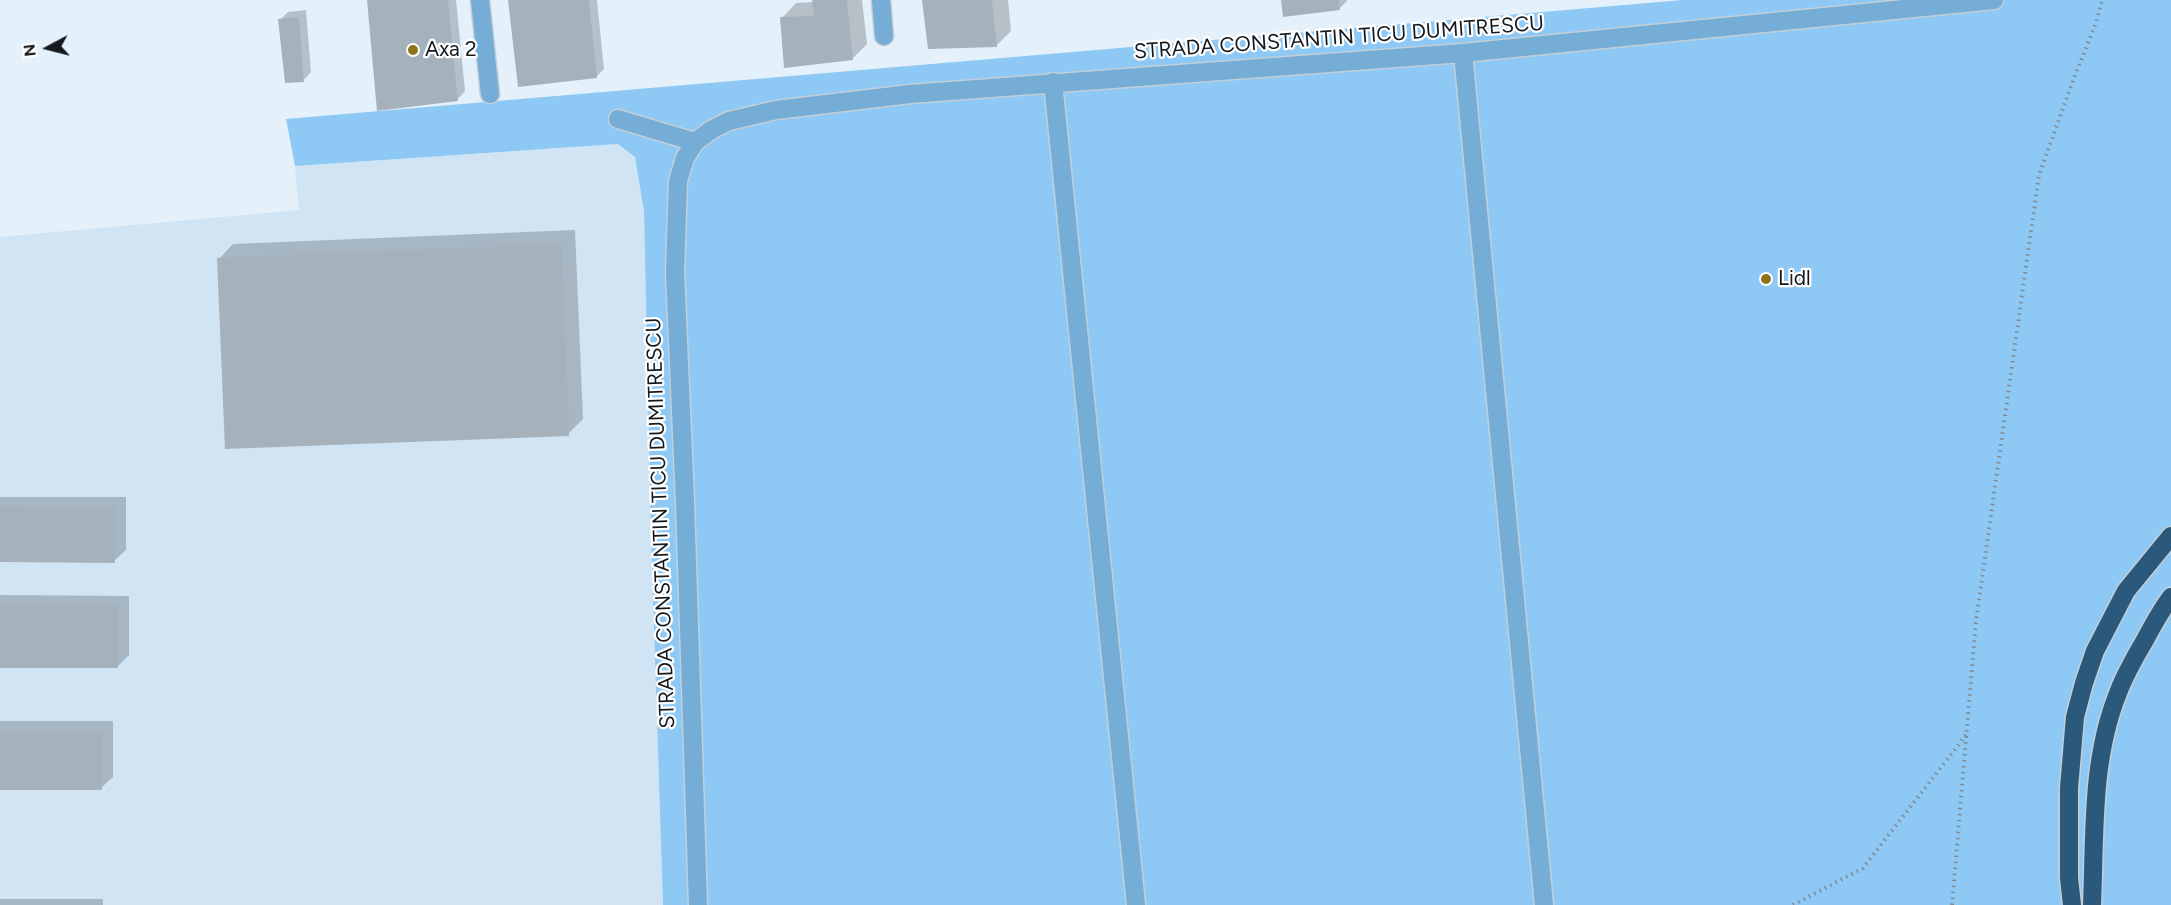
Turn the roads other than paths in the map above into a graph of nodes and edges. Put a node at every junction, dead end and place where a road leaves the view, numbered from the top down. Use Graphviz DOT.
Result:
graph roads {
  1 [pos="480,0"];
  2 [pos="880,0"];
  3 [pos="1994,0"];
  4 [pos="884,36"];
  5 [pos="1463,53"];
  6 [pos="1053,82"];
  7 [pos="490,94"];
  8 [pos="618,119"];
  9 [pos="695,142"];
  10 [pos="2171,536"];
  11 [pos="2171,597"];
  12 [pos="698,905"];
  13 [pos="1136,905"];
  14 [pos="1544,905"];
  15 [pos="2072,905"];
  16 [pos="2092,905"];
  1 -- 7 [label="street"];
  2 -- 4 [label="street"];
  3 -- 5 [label="street, STRADA CONSTANTIN TICU DUMITRESCU"];
  5 -- 6 [label="street, STRADA CONSTANTIN TICU DUMITRESCU"];
  5 -- 14 [label="street"];
  6 -- 9 [label="street, STRADA CONSTANTIN TICU DUMITRESCU"];
  6 -- 13 [label="street"];
  8 -- 9 [label="street"];
  9 -- 12 [label="street, STRADA CONSTANTIN TICU DUMITRESCU"];
  10 -- 15 [label="highway"];
  11 -- 16 [label="highway"];
}
